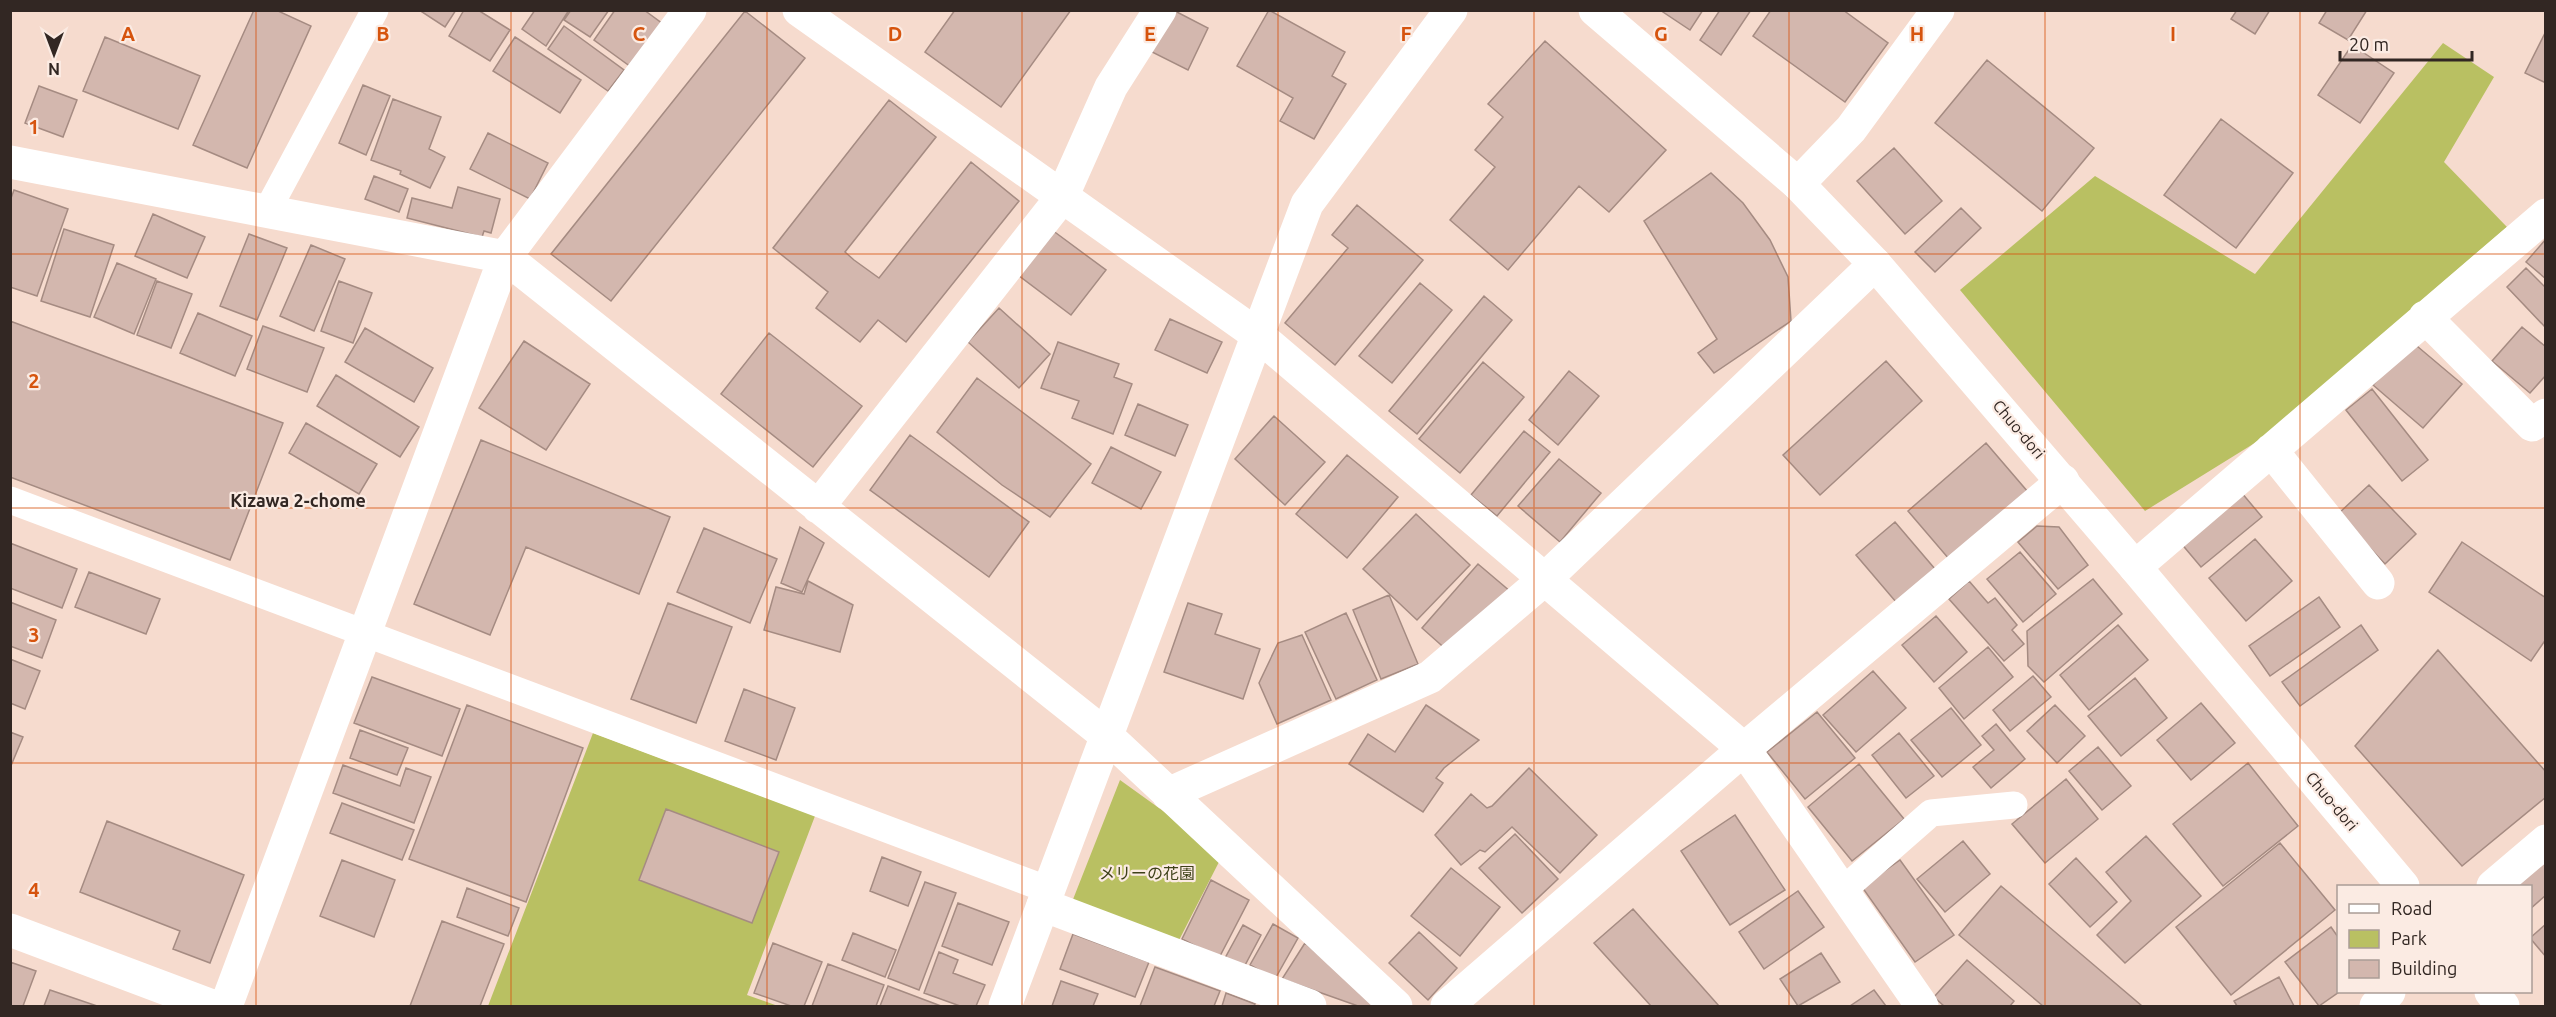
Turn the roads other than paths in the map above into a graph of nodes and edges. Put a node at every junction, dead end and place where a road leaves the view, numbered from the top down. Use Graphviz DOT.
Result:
graph roads {
  1 [pos="375,10"];
  2 [pos="690,10"];
  3 [pos="799,10"];
  4 [pos="1160,10"];
  5 [pos="1451,10"];
  6 [pos="1595,10"];
  7 [pos="1938,10"];
  8 [pos="10,162"];
  9 [pos="1798,184"];
  10 [pos="1062,197"];
  11 [pos="267,211"];
  12 [pos="2546,214"];
  13 [pos="505,257"];
  14 [pos="1875,264"];
  15 [pos="2425,317"];
  16 [pos="1259,336"];
  17 [pos="2546,415"];
  18 [pos="2271,450"];
  19 [pos="2062,481"];
  20 [pos="10,500"];
  21 [pos="818,507"];
  22 [pos="2135,567"];
  23 [pos="1545,579"];
  24 [pos="2378,583"];
  25 [pos="364,634"];
  26 [pos="1107,736"];
  27 [pos="1744,749"];
  28 [pos="1168,794"];
  29 [pos="2014,805"];
  30 [pos="2546,841"];
  31 [pos="2402,885"];
  32 [pos="2494,885"];
  33 [pos="1842,891"];
  34 [pos="1046,897"];
  35 [pos="10,930"];
  36 [pos="2388,993"];
  37 [pos="2492,993"];
  38 [pos="212,1006"];
  39 [pos="226,1006"];
  40 [pos="1005,1006"];
  41 [pos="1310,1006"];
  42 [pos="1396,1006"];
  43 [pos="1447,1006"];
  44 [pos="1922,1006"];
  45 [pos="2376,1006"];
  46 [pos="2503,1006"];
  1 -- 11 [label="lane"];
  2 -- 13 [label="street"];
  3 -- 10 [label="street"];
  4 -- 10 [label="street"];
  5 -- 16 [label="street"];
  6 -- 9 [label="street, Chuo-dori"];
  7 -- 9 [label="street"];
  8 -- 11 [label="street"];
  9 -- 14 [label="street, Chuo-dori"];
  10 -- 16 [label="street"];
  10 -- 21 [label="street"];
  11 -- 13 [label="street"];
  12 -- 15 [label="street"];
  13 -- 21 [label="street"];
  13 -- 25 [label="street"];
  14 -- 19 [label="street, Chuo-dori"];
  14 -- 23 [label="street"];
  15 -- 17 [label="street"];
  15 -- 18 [label="street"];
  16 -- 23 [label="street"];
  16 -- 26 [label="street"];
  18 -- 22 [label="street"];
  18 -- 24 [label="street"];
  19 -- 22 [label="street, Chuo-dori"];
  19 -- 27 [label="street"];
  20 -- 25 [label="lane"];
  21 -- 26 [label="street"];
  22 -- 31 [label="street, Chuo-dori"];
  23 -- 27 [label="street"];
  23 -- 28 [label="street"];
  25 -- 34 [label="lane"];
  25 -- 39 [label="street"];
  26 -- 28 [label="street"];
  26 -- 34 [label="street"];
  27 -- 33 [label="street"];
  27 -- 43 [label="street"];
  28 -- 42 [label="street"];
  29 -- 33 [label="lane"];
  30 -- 32 [label="street"];
  33 -- 44 [label="street"];
  34 -- 40 [label="street"];
  34 -- 41 [label="street"];
  35 -- 38 [label="street"];
  36 -- 45 [label="street"];
  37 -- 46 [label="street"];
}
